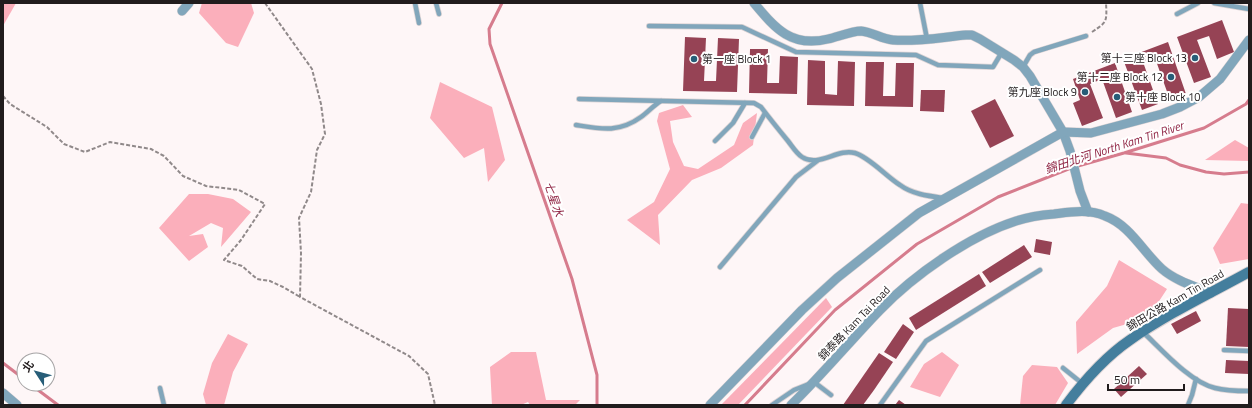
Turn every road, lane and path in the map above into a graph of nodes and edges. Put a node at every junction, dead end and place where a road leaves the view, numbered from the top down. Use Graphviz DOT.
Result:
graph roads {
  1 [pos="189,3"];
  2 [pos="265,3"];
  3 [pos="415,3"];
  4 [pos="436,3"];
  5 [pos="754,3"];
  6 [pos="920,3"];
  7 [pos="1106,3"];
  8 [pos="1198,3"];
  9 [pos="1214,3"];
  10 [pos="1249,9"];
  11 [pos="182,11"];
  12 [pos="439,14"];
  13 [pos="1177,14"];
  14 [pos="419,23"];
  15 [pos="649,26"];
  16 [pos="1086,36"];
  17 [pos="927,39"];
  18 [pos="1249,40"];
  19 [pos="1002,52"];
  20 [pos="1024,67"];
  21 [pos="3,96"];
  22 [pos="579,99"];
  23 [pos="661,101"];
  24 [pos="745,103"];
  25 [pos="766,113"];
  26 [pos="576,125"];
  27 [pos="1062,132"];
  28 [pos="752,137"];
  29 [pos="715,141"];
  30 [pos="817,161"];
  31 [pos="945,198"];
  32 [pos="1088,212"];
  33 [pos="720,267"];
  34 [pos="1040,270"];
  35 [pos="1249,272"];
  36 [pos="1210,293"];
  37 [pos="300,297"];
  38 [pos="1142,332"];
  39 [pos="1224,350"];
  40 [pos="1249,351"];
  41 [pos="1063,368"];
  42 [pos="1196,379"];
  43 [pos="814,382"];
  44 [pos="1083,384"];
  45 [pos="160,388"];
  46 [pos="1249,391"];
  47 [pos="3,393"];
  48 [pos="831,396"];
  49 [pos="17,405"];
  50 [pos="164,405"];
  51 [pos="435,405"];
  52 [pos="710,405"];
  53 [pos="772,405"];
  54 [pos="791,405"];
  55 [pos="880,405"];
  56 [pos="1066,405"];
  57 [pos="1188,405"];
  1 -- 11 [label="street"];
  2 -- 37 [label="path"];
  3 -- 14 [label="lane"];
  4 -- 12 [label="lane"];
  5 -- 17 [label="street"];
  6 -- 17 [label="lane"];
  7 -- 16 [label="path"];
  8 -- 13 [label="lane"];
  9 -- 10 [label="lane"];
  15 -- 19 [label="lane"];
  16 -- 20 [label="lane"];
  17 -- 19 [label="street"];
  18 -- 27 [label="street"];
  19 -- 20 [label="street"];
  20 -- 27 [label="street"];
  21 -- 37 [label="path"];
  22 -- 23 [label="lane"];
  23 -- 24 [label="lane"];
  23 -- 26 [label="lane"];
  24 -- 25 [label="lane"];
  24 -- 29 [label="lane"];
  25 -- 28 [label="lane"];
  25 -- 30 [label="lane"];
  27 -- 31 [label="street"];
  27 -- 32 [label="street"];
  30 -- 31 [label="lane"];
  30 -- 33 [label="lane"];
  31 -- 52 [label="street"];
  32 -- 36 [label="street, 錦泰路 Kam Tai Road"];
  32 -- 43 [label="street, 錦泰路 Kam Tai Road"];
  34 -- 55 [label="lane"];
  35 -- 36 [label="main road, 錦田公路 Kam Tin Road"];
  36 -- 38 [label="main road, 錦田公路 Kam Tin Road"];
  37 -- 51 [label="path"];
  38 -- 42 [label="lane"];
  38 -- 44 [label="main road, 錦田公路 Kam Tin Road"];
  39 -- 40 [label="lane"];
  41 -- 44 [label="lane"];
  42 -- 46 [label="lane"];
  42 -- 57 [label="lane"];
  43 -- 48 [label="lane"];
  43 -- 53 [label="lane"];
  43 -- 54 [label="street, 錦泰路 Kam Tai Road"];
  44 -- 56 [label="main road, 錦田公路 Kam Tin Road"];
  45 -- 50 [label="lane"];
  47 -- 49 [label="street"];
}
